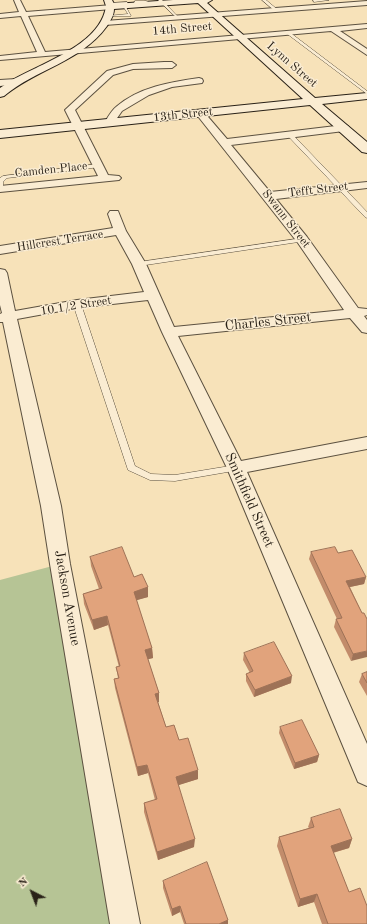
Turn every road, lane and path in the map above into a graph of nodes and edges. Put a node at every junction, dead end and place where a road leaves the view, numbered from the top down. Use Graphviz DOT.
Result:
graph roads {
  1 [pos="17,0"];
  2 [pos="204,0"];
  3 [pos="264,0"];
  4 [pos="140,1"];
  5 [pos="314,1"];
  6 [pos="162,2"];
  7 [pos="127,3"];
  8 [pos="325,3"];
  9 [pos="367,3"];
  10 [pos="151,4"];
  11 [pos="242,4"];
  12 [pos="109,10"];
  13 [pos="276,10"];
  14 [pos="252,12"];
  15 [pos="24,15"];
  16 [pos="214,15"];
  17 [pos="0,16"];
  18 [pos="178,18"];
  19 [pos="367,26"];
  20 [pos="355,27"];
  21 [pos="332,29"];
  22 [pos="287,32"];
  23 [pos="238,36"];
  24 [pos="76,51"];
  25 [pos="367,52"];
  26 [pos="42,54"];
  27 [pos="0,58"];
  28 [pos="172,65"];
  29 [pos="199,81"];
  30 [pos="16,82"];
  31 [pos="0,83"];
  32 [pos="0,94"];
  33 [pos="367,95"];
  34 [pos="314,101"];
  35 [pos="200,113"];
  36 [pos="110,122"];
  37 [pos="78,126"];
  38 [pos="344,128"];
  39 [pos="0,134"];
  40 [pos="290,135"];
  41 [pos="222,143"];
  42 [pos="367,149"];
  43 [pos="98,166"];
  44 [pos="367,185"];
  45 [pos="340,188"];
  46 [pos="0,189"];
  47 [pos="268,196"];
  48 [pos="114,214"];
  49 [pos="367,216"];
  50 [pos="120,232"];
  51 [pos="303,240"];
  52 [pos="0,250"];
  53 [pos="139,264"];
  54 [pos="0,273"];
  55 [pos="153,295"];
  56 [pos="77,304"];
  57 [pos="360,312"];
  58 [pos="4,318"];
  59 [pos="367,329"];
  60 [pos="169,332"];
  61 [pos="367,443"];
  62 [pos="236,468"];
  63 [pos="367,774"];
  64 [pos="125,924"];
  1 -- 15 [label="street"];
  2 -- 6 [label="street"];
  2 -- 16 [label="street, Lynn Street"];
  3 -- 13 [label="lane"];
  4 -- 7 [label="lane"];
  4 -- 10 [label="lane"];
  5 -- 8 [label="street"];
  6 -- 10 [label="street"];
  6 -- 18 [label="lane"];
  7 -- 10 [label="street"];
  7 -- 12 [label="street"];
  8 -- 9 [label="street"];
  8 -- 13 [label="street"];
  8 -- 20 [label="street"];
  11 -- 14 [label="street"];
  12 -- 15 [label="street"];
  12 -- 18 [label="street"];
  12 -- 24 [label="street"];
  13 -- 14 [label="street"];
  14 -- 16 [label="street"];
  15 -- 17 [label="street"];
  15 -- 26 [label="street"];
  16 -- 18 [label="street"];
  16 -- 23 [label="street, Lynn Street"];
  19 -- 20 [label="street, 14th Street"];
  20 -- 21 [label="street, 14th Street"];
  21 -- 22 [label="street, 14th Street"];
  21 -- 25 [label="street"];
  22 -- 23 [label="street, 14th Street"];
  22 -- 33 [label="lane"];
  23 -- 24 [label="street, 14th Street"];
  23 -- 34 [label="street, Lynn Street"];
  24 -- 26 [label="street, 14th Street"];
  24 -- 30 [label="street"];
  26 -- 27 [label="street, 14th Street"];
  28 -- 37 [label="street, Camden Place"];
  29 -- 36 [label="street"];
  30 -- 31 [label="street"];
  30 -- 32 [label="street"];
  33 -- 34 [label="street, 13th Street"];
  34 -- 35 [label="street, 13th Street"];
  34 -- 38 [label="street, Lynn Street"];
  35 -- 36 [label="street, 13th Street"];
  35 -- 41 [label="street, Swann Street"];
  36 -- 37 [label="street, 13th Street"];
  37 -- 39 [label="street, 13th Street"];
  37 -- 43 [label="street, Camden Place"];
  38 -- 40 [label="street"];
  38 -- 42 [label="street, Lynn Street"];
  40 -- 41 [label="street"];
  40 -- 45 [label="lane"];
  41 -- 47 [label="street, Swann Street"];
  43 -- 46 [label="lane"];
  43 -- 46 [label="street, Camden Place"];
  44 -- 45 [label="street, Tefft Street"];
  45 -- 47 [label="street, Tefft Street"];
  45 -- 49 [label="lane"];
  47 -- 51 [label="street, Swann Street"];
  48 -- 50 [label="street, Smithfield Street"];
  50 -- 52 [label="street, Hillcrest Terrace"];
  50 -- 53 [label="street, Smithfield Street"];
  51 -- 53 [label="lane"];
  51 -- 57 [label="street, Swann Street"];
  53 -- 55 [label="street, Smithfield Street"];
  54 -- 58 [label="street, Jackson Avenue"];
  55 -- 56 [label="street, 10 1/2 Street"];
  55 -- 60 [label="street, Smithfield Street"];
  56 -- 58 [label="street, 10 1/2 Street"];
  56 -- 62 [label="lane"];
  57 -- 59 [label="street, Swann Street"];
  57 -- 60 [label="street, Charles Street"];
  58 -- 64 [label="street, Jackson Avenue"];
  60 -- 62 [label="street, Smithfield Street"];
  61 -- 62 [label="street"];
  62 -- 63 [label="street, Smithfield Street"];
}
